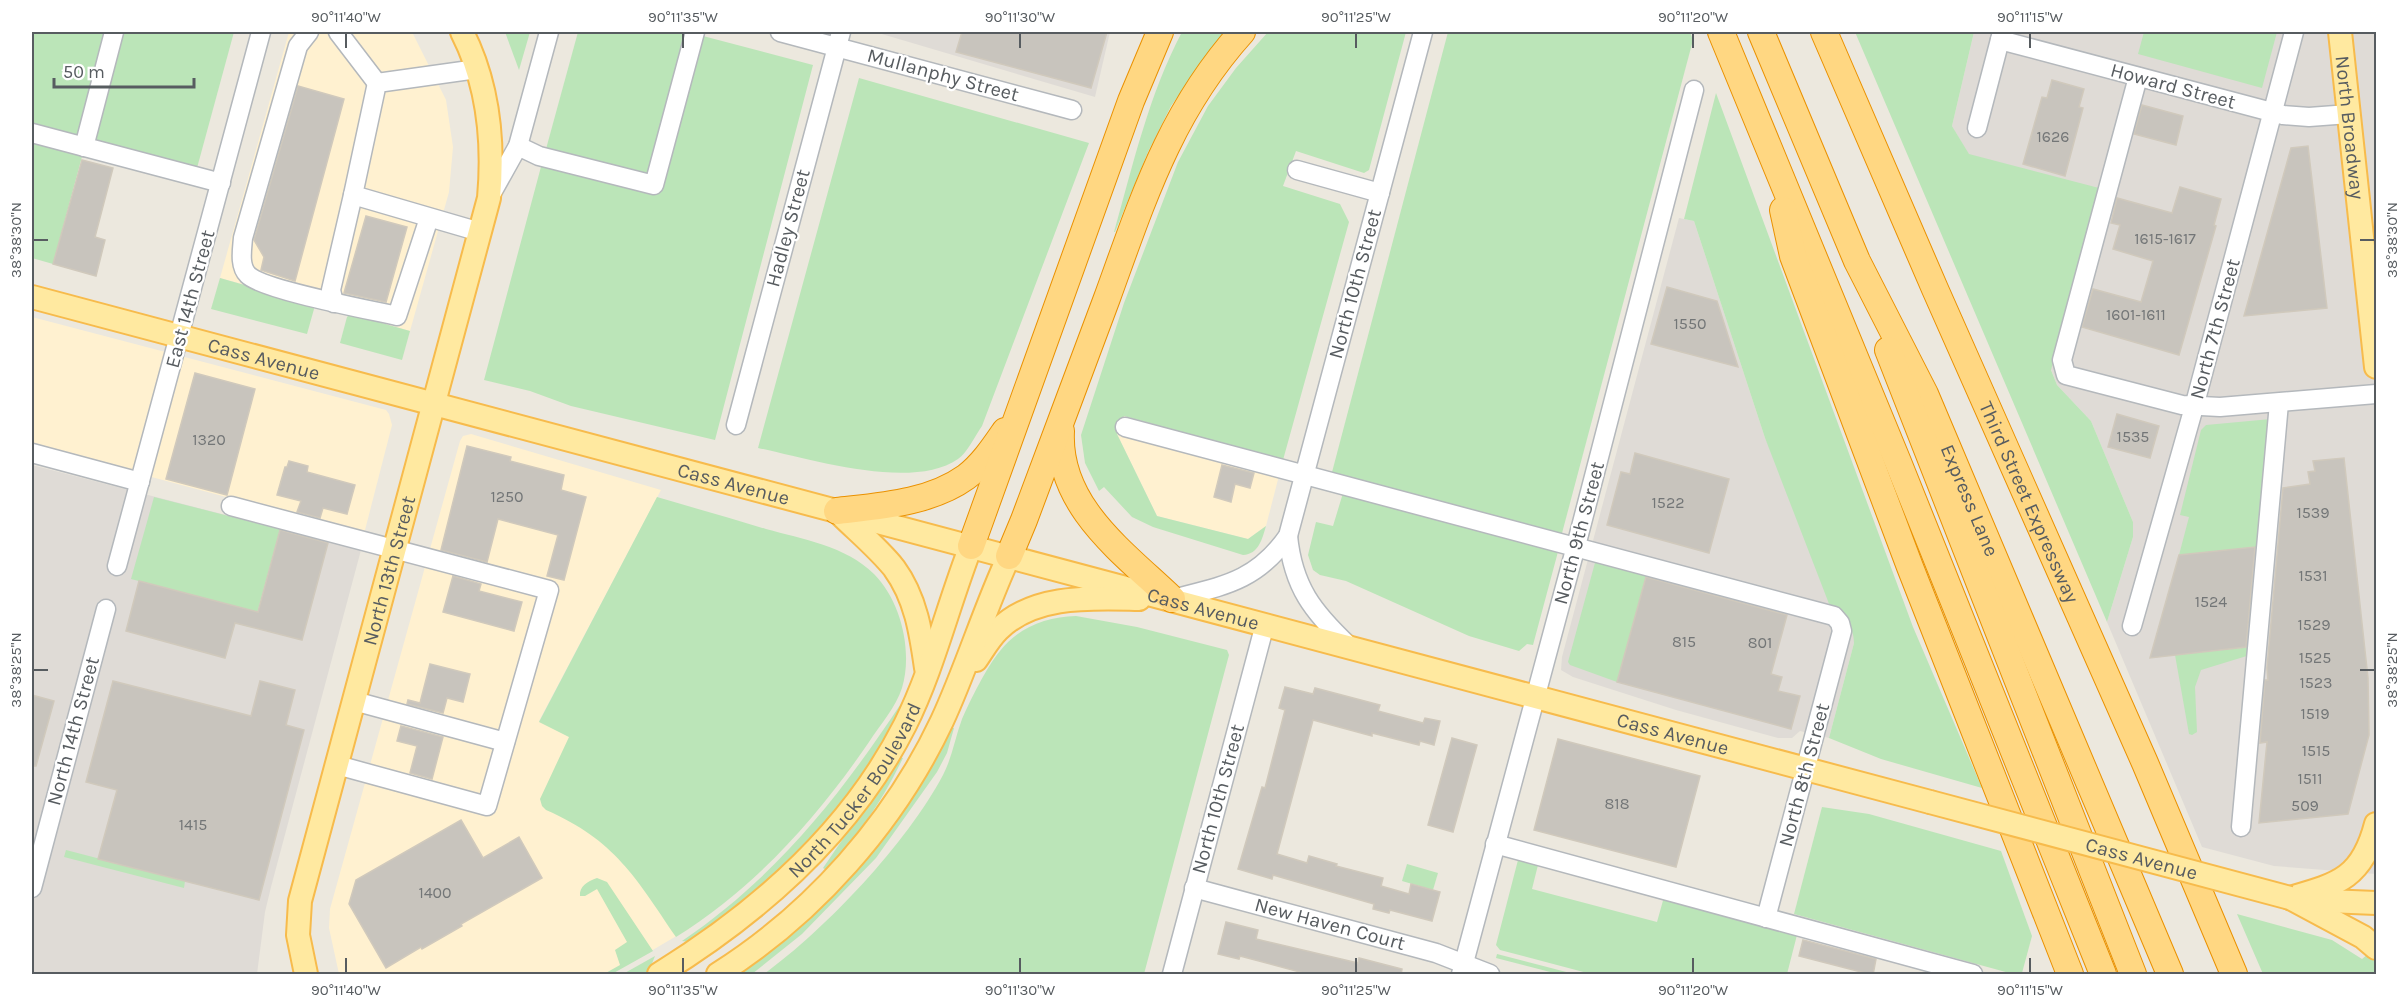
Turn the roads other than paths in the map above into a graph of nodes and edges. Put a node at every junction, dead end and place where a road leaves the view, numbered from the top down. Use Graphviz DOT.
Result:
graph roads {
  1 [pos="114,32"];
  2 [pos="261,32"];
  3 [pos="309,32"];
  4 [pos="338,32"];
  5 [pos="462,32"];
  6 [pos="549,32"];
  7 [pos="695,32"];
  8 [pos="780,32"];
  9 [pos="1160,32"];
  10 [pos="1242,32"];
  11 [pos="1423,32"];
  12 [pos="1720,32"];
  13 [pos="1761,32"];
  14 [pos="1826,32"];
  15 [pos="2294,32"];
  16 [pos="2340,32"];
  17 [pos="2001,36"];
  18 [pos="839,39"];
  19 [pos="477,69"];
  20 [pos="2138,77"];
  21 [pos="377,83"];
  22 [pos="1694,90"];
  23 [pos="1072,110"];
  24 [pos="2271,112"];
  25 [pos="2349,114"];
  26 [pos="1977,128"];
  27 [pos="32,133"];
  28 [pos="518,146"];
  29 [pos="84,147"];
  30 [pos="1298,170"];
  31 [pos="1780,174"];
  32 [pos="221,183"];
  33 [pos="1380,194"];
  34 [pos="353,195"];
  35 [pos="489,198"];
  36 [pos="429,218"];
  37 [pos="480,232"];
  38 [pos="1857,261"];
  39 [pos="32,297"];
  40 [pos="334,303"];
  41 [pos="180,336"];
  42 [pos="2376,367"];
  43 [pos="2376,394"];
  44 [pos="2279,403"];
  45 [pos="434,404"];
  46 [pos="1023,406"];
  47 [pos="2194,407"];
  48 [pos="1062,418"];
  49 [pos="736,425"];
  50 [pos="1125,428"];
  51 [pos="32,453"];
  52 [pos="1304,475"];
  53 [pos="140,482"];
  54 [pos="231,506"];
  55 [pos="837,511"];
  56 [pos="1288,536"];
  57 [pos="971,546"];
  58 [pos="1576,546"];
  59 [pos="395,550"];
  60 [pos="1009,556"];
  61 [pos="117,566"];
  62 [pos="1172,599"];
  63 [pos="105,609"];
  64 [pos="1264,624"];
  65 [pos="2132,626"];
  66 [pos="1349,646"];
  67 [pos="927,672"];
  68 [pos="956,688"];
  69 [pos="1535,696"];
  70 [pos="354,701"];
  71 [pos="505,742"];
  72 [pos="337,765"];
  73 [pos="1806,769"];
  74 [pos="2376,824"];
  75 [pos="2241,826"];
  76 [pos="1495,844"];
  77 [pos="32,888"];
  78 [pos="1194,888"];
  79 [pos="2290,898"];
  80 [pos="2376,903"];
  81 [pos="1766,918"];
  82 [pos="299,946"];
  83 [pos="2376,948"];
  84 [pos="682,968"];
  85 [pos="1462,969"];
  86 [pos="293,975"];
  87 [pos="306,975"];
  88 [pos="659,975"];
  89 [pos="718,975"];
  90 [pos="1172,975"];
  91 [pos="1490,975"];
  92 [pos="1973,975"];
  93 [pos="2070,975"];
  94 [pos="2103,975"];
  95 [pos="2133,975"];
  96 [pos="2170,975"];
  97 [pos="2234,975"];
  1 -- 29 [label="street"];
  2 -- 32 [label="street, East 14th Street"];
  3 -- 40 [label="street"];
  4 -- 21 [label="street"];
  5 -- 19 [label="main road, North 13th Street"];
  6 -- 28 [label="street, North 13th Street"];
  7 -- 28 [label="street"];
  8 -- 18 [label="street, Mullanphy Street"];
  9 -- 46 [label="highway"];
  10 -- 48 [label="highway"];
  11 -- 33 [label="street, North 10th Street"];
  12 -- 31 [label="highway"];
  13 -- 38 [label="highway, Express Lane"];
  14 -- 97 [label="highway, Third Street Expressway"];
  15 -- 24 [label="street, North 7th Street"];
  16 -- 25 [label="main road, North Broadway"];
  17 -- 20 [label="street, Howard Street"];
  17 -- 26 [label="street"];
  18 -- 23 [label="street, Mullanphy Street"];
  18 -- 49 [label="street, Hadley Street"];
  19 -- 21 [label="street"];
  19 -- 35 [label="main road, North 13th Street"];
  20 -- 24 [label="street, Howard Street"];
  20 -- 47 [label="street"];
  21 -- 34 [label="street"];
  22 -- 58 [label="street, North 9th Street"];
  24 -- 25 [label="street, Howard Street"];
  24 -- 47 [label="street, North 7th Street"];
  25 -- 42 [label="main road, North Broadway"];
  27 -- 29 [label="street"];
  28 -- 35 [label="street, North 13th Street"];
  29 -- 32 [label="street"];
  30 -- 33 [label="street"];
  31 -- 93 [label="highway"];
  31 -- 94 [label="highway"];
  32 -- 41 [label="street, East 14th Street"];
  33 -- 52 [label="street, North 10th Street"];
  34 -- 36 [label="street"];
  34 -- 40 [label="street"];
  35 -- 37 [label="main road, North 13th Street"];
  36 -- 37 [label="street"];
  36 -- 40 [label="street"];
  37 -- 45 [label="main road, North 13th Street"];
  38 -- 95 [label="highway"];
  38 -- 96 [label="highway, Express Lane"];
  39 -- 41 [label="main road, Cass Avenue"];
  41 -- 45 [label="main road, Cass Avenue"];
  41 -- 53 [label="street, East 14th Street"];
  43 -- 44 [label="street"];
  44 -- 47 [label="street"];
  44 -- 75 [label="street"];
  45 -- 55 [label="main road, Cass Avenue"];
  45 -- 59 [label="main road, North 13th Street"];
  46 -- 55 [label="highway"];
  46 -- 57 [label="highway"];
  47 -- 65 [label="street, North 7th Street"];
  48 -- 60 [label="highway"];
  48 -- 62 [label="highway"];
  50 -- 52 [label="street"];
  51 -- 53 [label="street"];
  52 -- 56 [label="street, North 10th Street"];
  52 -- 58 [label="street"];
  53 -- 61 [label="street, East 14th Street"];
  54 -- 59 [label="street"];
  55 -- 57 [label="main road, Cass Avenue"];
  55 -- 67 [label="main road"];
  56 -- 62 [label="street, North 10th Street"];
  56 -- 66 [label="street, North 10th Street"];
  57 -- 60 [label="main road, Cass Avenue"];
  57 -- 67 [label="main road, North Tucker Boulevard"];
  58 -- 69 [label="street, North 9th Street"];
  58 -- 73 [label="street, North 8th Street"];
  59 -- 70 [label="main road, North 13th Street"];
  59 -- 71 [label="street"];
  60 -- 62 [label="main road, Cass Avenue"];
  60 -- 68 [label="main road, North Tucker Boulevard"];
  62 -- 64 [label="main road, Cass Avenue"];
  62 -- 68 [label="main road"];
  63 -- 77 [label="street, North 14th Street"];
  64 -- 66 [label="main road, Cass Avenue"];
  64 -- 78 [label="street, North 10th Street"];
  66 -- 69 [label="main road, Cass Avenue"];
  67 -- 84 [label="main road, North Tucker Boulevard"];
  68 -- 89 [label="main road, North Tucker Boulevard"];
  69 -- 73 [label="main road, Cass Avenue"];
  69 -- 76 [label="street, North 9th Street"];
  70 -- 71 [label="street"];
  70 -- 72 [label="main road, North 13th Street"];
  71 -- 72 [label="street"];
  72 -- 82 [label="main road, North 13th Street"];
  73 -- 79 [label="main road, Cass Avenue, bridge"];
  73 -- 81 [label="street, North 8th Street"];
  74 -- 79 [label="main road"];
  76 -- 81 [label="street"];
  76 -- 85 [label="street, North 9th Street"];
  78 -- 85 [label="street, New Haven Court"];
  78 -- 90 [label="street, North 10th Street"];
  79 -- 80 [label="main road, Cass Avenue"];
  79 -- 83 [label="main road"];
  81 -- 92 [label="street"];
  82 -- 86 [label="street, North 13th Street"];
  82 -- 87 [label="main road, North 13th Street"];
  84 -- 88 [label="main road, North Tucker Boulevard"];
  85 -- 91 [label="street, New Haven Court"];
}
